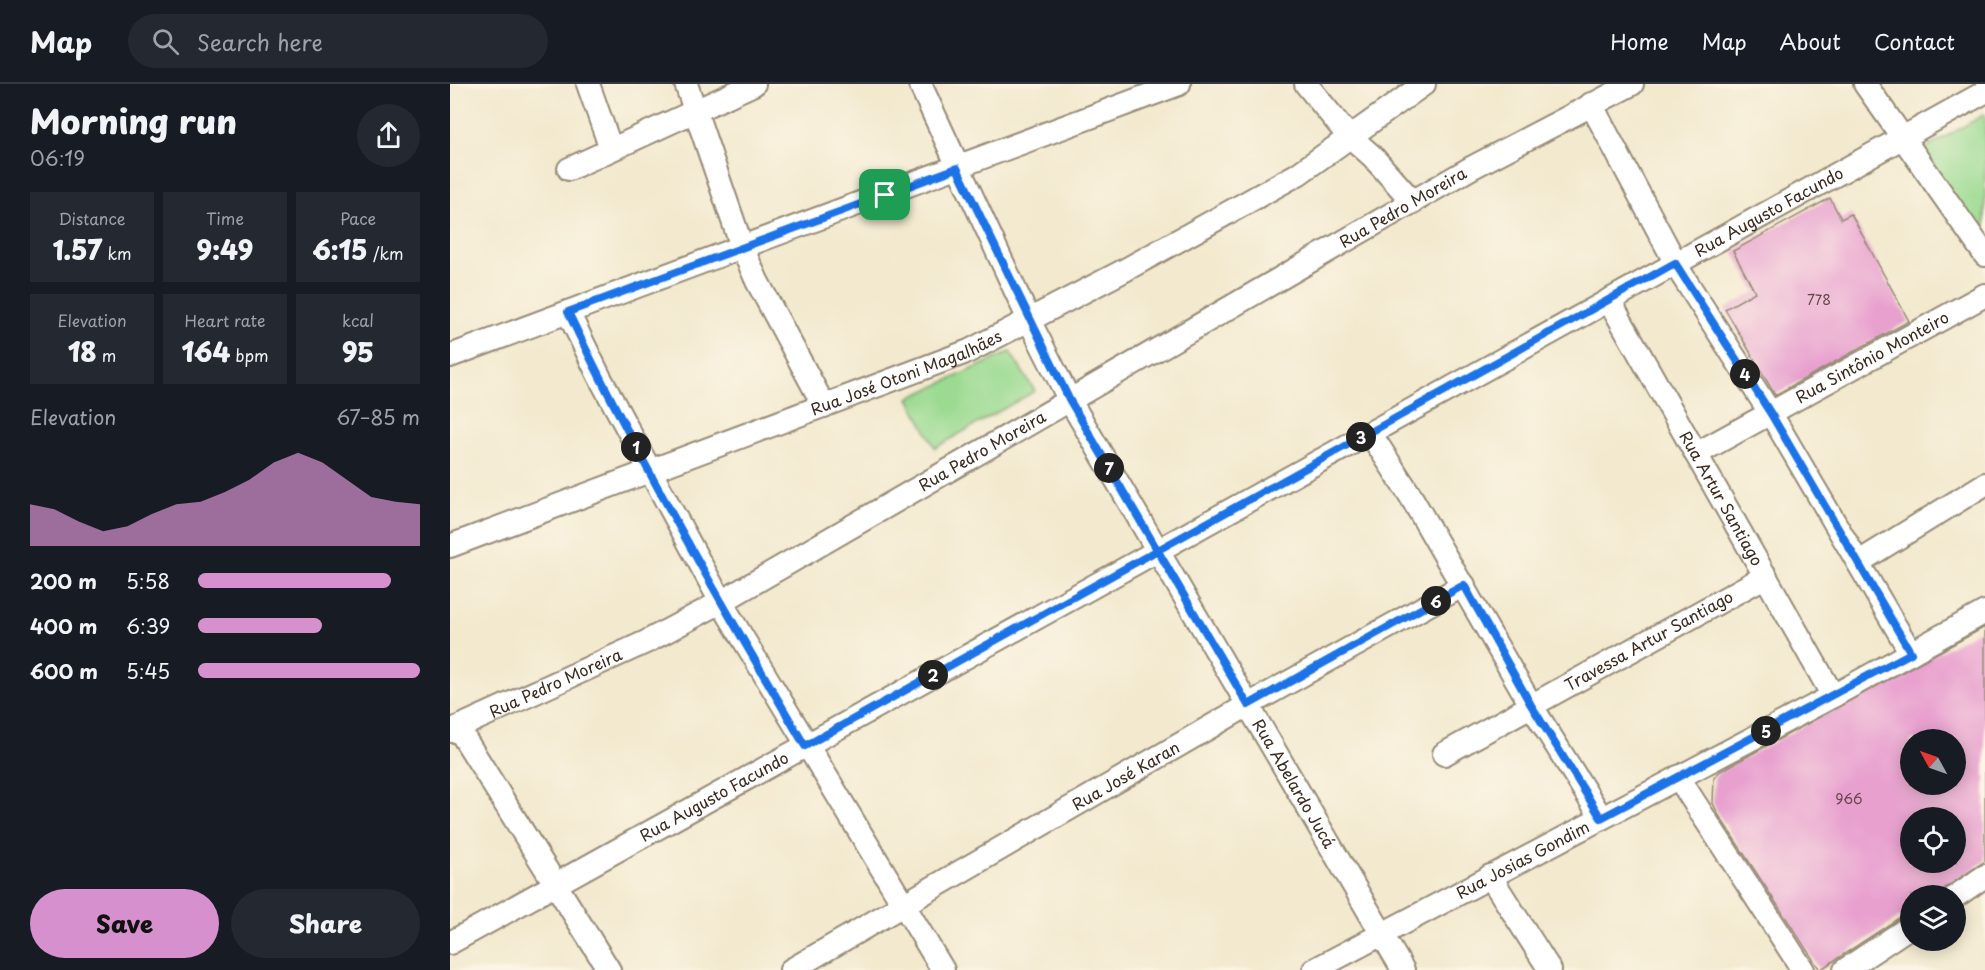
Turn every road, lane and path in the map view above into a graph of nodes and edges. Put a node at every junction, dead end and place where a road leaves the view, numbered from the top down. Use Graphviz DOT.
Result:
graph roads {
  1 [pos="588,84"];
  2 [pos="686,84"];
  3 [pos="754,84"];
  4 [pos="920,84"];
  5 [pos="1179,84"];
  6 [pos="1306,84"];
  7 [pos="1424,84"];
  8 [pos="1632,84"];
  9 [pos="1864,84"];
  10 [pos="1985,92"];
  11 [pos="1591,104"];
  12 [pos="696,111"];
  13 [pos="1350,137"];
  14 [pos="1902,138"];
  15 [pos="611,149"];
  16 [pos="957,168"];
  17 [pos="569,169"];
  18 [pos="1413,202"];
  19 [pos="742,247"];
  20 [pos="1985,255"];
  21 [pos="1675,263"];
  22 [pos="1985,295"];
  23 [pos="1610,300"];
  24 [pos="568,312"];
  25 [pos="1029,320"];
  26 [pos="450,356"];
  27 [pos="1069,399"];
  28 [pos="824,406"];
  29 [pos="1771,414"];
  30 [pos="1370,433"];
  31 [pos="1696,454"];
  32 [pos="648,469"];
  33 [pos="1985,484"];
  34 [pos="450,546"];
  35 [pos="1156,552"];
  36 [pos="1859,562"];
  37 [pos="1766,576"];
  38 [pos="1464,585"];
  39 [pos="721,602"];
  40 [pos="1985,612"];
  41 [pos="1911,653"];
  42 [pos="1833,696"];
  43 [pos="1248,705"];
  44 [pos="1531,705"];
  45 [pos="454,730"];
  46 [pos="805,746"];
  47 [pos="1444,754"];
  48 [pos="1678,777"];
  49 [pos="1601,818"];
  50 [pos="1490,876"];
  51 [pos="1985,876"];
  52 [pos="555,886"];
  53 [pos="1966,889"];
  54 [pos="904,905"];
  55 [pos="1382,933"];
  56 [pos="1900,933"];
  57 [pos="450,943"];
  58 [pos="609,970"];
  59 [pos="791,970"];
  60 [pos="943,970"];
  61 [pos="1314,970"];
  62 [pos="1403,970"];
  63 [pos="1550,970"];
  64 [pos="1803,970"];
  65 [pos="1845,970"];
  1 -- 15 [label="street"];
  2 -- 12 [label="street"];
  3 -- 12 [label="street"];
  4 -- 16 [label="street, Rua Abelardo Jucá"];
  5 -- 16 [label="street"];
  6 -- 13 [label="street"];
  7 -- 13 [label="street, Rua José Otoni Magalhães"];
  8 -- 11 [label="street, Rua Pedro Moreira"];
  9 -- 14 [label="street"];
  10 -- 14 [label="street, Rua Augusto Facundo"];
  11 -- 18 [label="street, Rua Pedro Moreira"];
  11 -- 21 [label="street"];
  12 -- 15 [label="street"];
  12 -- 19 [label="street"];
  13 -- 18 [label="street"];
  13 -- 25 [label="street, Rua José Otoni Magalhães"];
  14 -- 20 [label="street"];
  14 -- 21 [label="street, Rua Augusto Facundo"];
  15 -- 17 [label="street"];
  16 -- 19 [label="street"];
  16 -- 25 [label="street, Rua Abelardo Jucá"];
  18 -- 27 [label="street, Rua Pedro Moreira"];
  19 -- 24 [label="street"];
  19 -- 28 [label="street"];
  21 -- 23 [label="street, Rua Augusto Facundo"];
  21 -- 29 [label="street"];
  22 -- 29 [label="street, Rua Sintônio Monteiro"];
  23 -- 30 [label="street, Rua Augusto Facundo"];
  23 -- 31 [label="street, Rua Artur Santiago"];
  24 -- 26 [label="street"];
  24 -- 32 [label="street"];
  25 -- 27 [label="street, Rua Abelardo Jucá"];
  25 -- 28 [label="street, Rua José Otoni Magalhães"];
  27 -- 35 [label="street, Rua Abelardo Jucá"];
  27 -- 39 [label="street, Rua Pedro Moreira"];
  28 -- 32 [label="street, Rua José Otoni Magalhães"];
  29 -- 31 [label="street, Rua Sintônio Monteiro"];
  29 -- 36 [label="street"];
  30 -- 35 [label="street, Rua Augusto Facundo"];
  30 -- 38 [label="street"];
  31 -- 37 [label="street, Rua Artur Santiago"];
  32 -- 34 [label="street, Rua José Otoni Magalhães"];
  32 -- 39 [label="street"];
  33 -- 36 [label="street"];
  35 -- 43 [label="street, Rua Abelardo Jucá"];
  35 -- 46 [label="street, Rua Augusto Facundo"];
  36 -- 41 [label="street"];
  37 -- 42 [label="street, Rua Artur Santiago"];
  37 -- 44 [label="street, Travessa Artur Santiago"];
  38 -- 43 [label="street, Rua José Karan"];
  38 -- 44 [label="street"];
  39 -- 45 [label="street, Rua Pedro Moreira"];
  39 -- 46 [label="street"];
  40 -- 41 [label="street, Rua Josias Gondim"];
  41 -- 42 [label="street, Rua Josias Gondim"];
  42 -- 48 [label="street, Rua Josias Gondim"];
  43 -- 54 [label="street, Rua José Karan"];
  43 -- 55 [label="street, Rua Abelardo Jucá"];
  44 -- 47 [label="street, Travessa Artur Santiago"];
  44 -- 49 [label="street"];
  45 -- 52 [label="street"];
  46 -- 52 [label="street, Rua Augusto Facundo"];
  46 -- 54 [label="street"];
  48 -- 49 [label="street, Rua Josias Gondim"];
  48 -- 64 [label="street"];
  49 -- 50 [label="street, Rua Josias Gondim"];
  50 -- 55 [label="street, Rua Josias Gondim"];
  50 -- 63 [label="street"];
  51 -- 53 [label="street"];
  52 -- 57 [label="street, Rua Augusto Facundo"];
  52 -- 58 [label="street"];
  54 -- 59 [label="street, Rua José Karan"];
  54 -- 60 [label="street"];
  55 -- 61 [label="street, Rua Josias Gondim"];
  55 -- 62 [label="street, Rua Abelardo Jucá"];
  56 -- 65 [label="street"];
}
